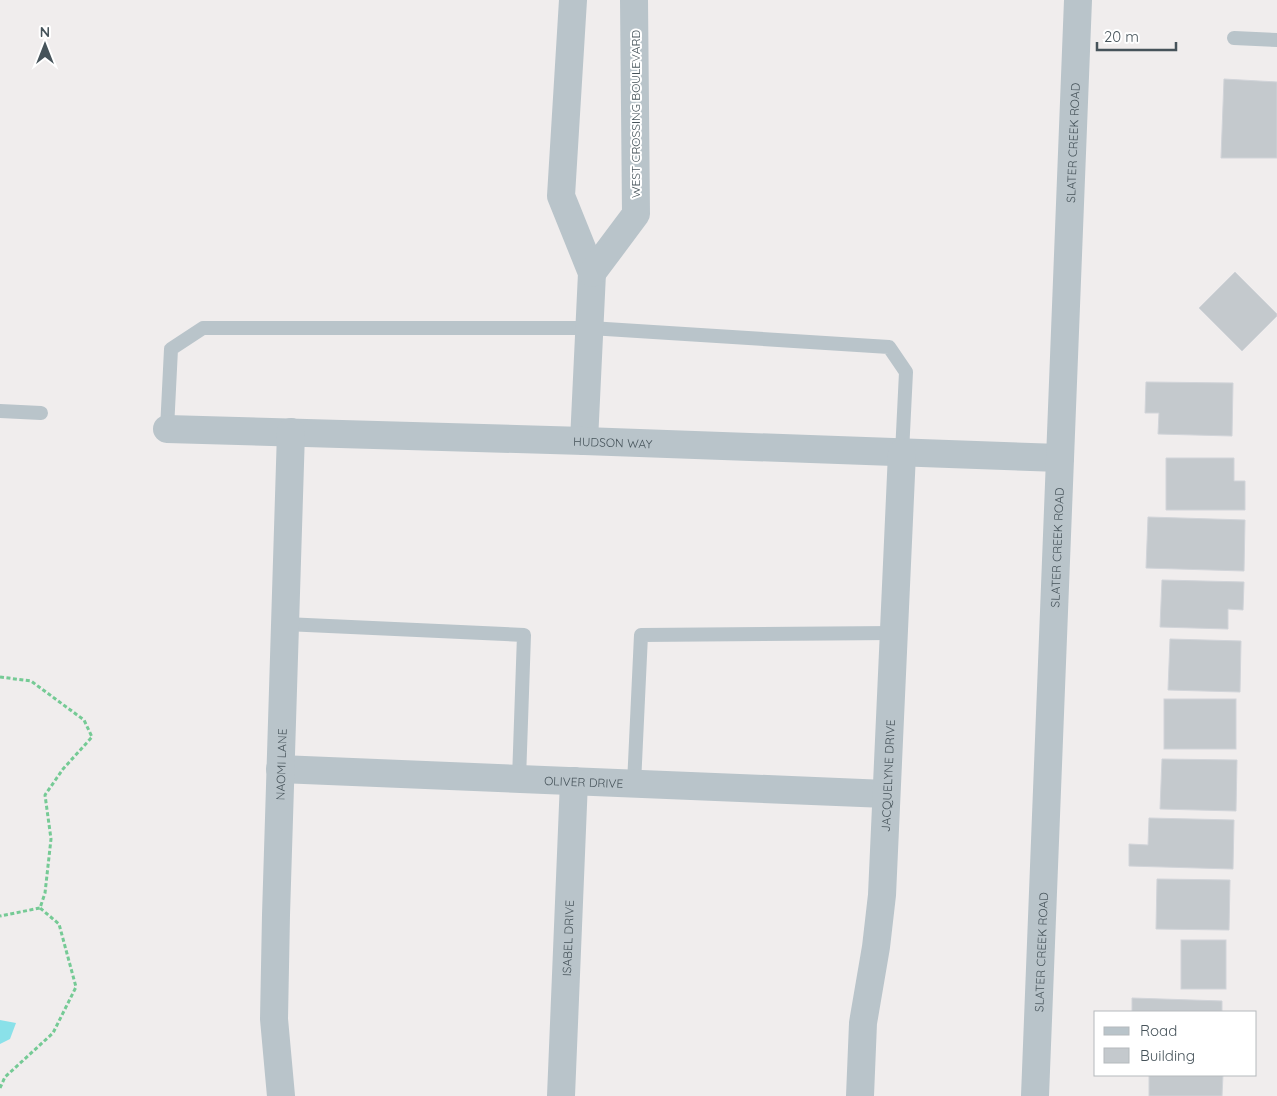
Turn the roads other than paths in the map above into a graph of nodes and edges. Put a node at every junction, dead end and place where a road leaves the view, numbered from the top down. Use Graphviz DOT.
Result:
graph roads {
  1 [pos="573,0"];
  2 [pos="634,0"];
  3 [pos="1078,0"];
  4 [pos="1234,38"];
  5 [pos="1277,40"];
  6 [pos="592,273"];
  7 [pos="590,328"];
  8 [pos="0,412"];
  9 [pos="41,413"];
  10 [pos="167,429"];
  11 [pos="291,432"];
  12 [pos="584,441"];
  13 [pos="902,453"];
  14 [pos="1060,458"];
  15 [pos="285,624"];
  16 [pos="894,633"];
  17 [pos="280,770"];
  18 [pos="520,779"];
  19 [pos="574,781"];
  20 [pos="634,784"];
  21 [pos="886,794"];
  22 [pos="281,1096"];
  23 [pos="561,1096"];
  24 [pos="860,1096"];
  25 [pos="1035,1096"];
  1 -- 6 [label="street"];
  2 -- 6 [label="street, WEST CROSSING BOULEVARD"];
  3 -- 14 [label="street, SLATER CREEK ROAD"];
  4 -- 5 [label="lane"];
  6 -- 7 [label="street"];
  7 -- 10 [label="lane"];
  7 -- 12 [label="street"];
  7 -- 13 [label="lane"];
  8 -- 9 [label="lane"];
  10 -- 11 [label="street, HUDSON WAY"];
  11 -- 12 [label="street, HUDSON WAY"];
  11 -- 15 [label="street, NAOMI LANE"];
  12 -- 13 [label="street, HUDSON WAY"];
  13 -- 14 [label="street, HUDSON WAY"];
  13 -- 16 [label="street, JACQUELYNE DRIVE"];
  14 -- 25 [label="street, SLATER CREEK ROAD"];
  15 -- 17 [label="street, NAOMI LANE"];
  15 -- 18 [label="lane"];
  16 -- 20 [label="lane"];
  16 -- 21 [label="street, JACQUELYNE DRIVE"];
  17 -- 18 [label="street, OLIVER DRIVE"];
  17 -- 22 [label="street, NAOMI LANE"];
  18 -- 19 [label="street, OLIVER DRIVE"];
  19 -- 20 [label="street, OLIVER DRIVE"];
  19 -- 23 [label="street, ISABEL DRIVE"];
  20 -- 21 [label="street, OLIVER DRIVE"];
  21 -- 24 [label="street, JACQUELYNE DRIVE"];
}
